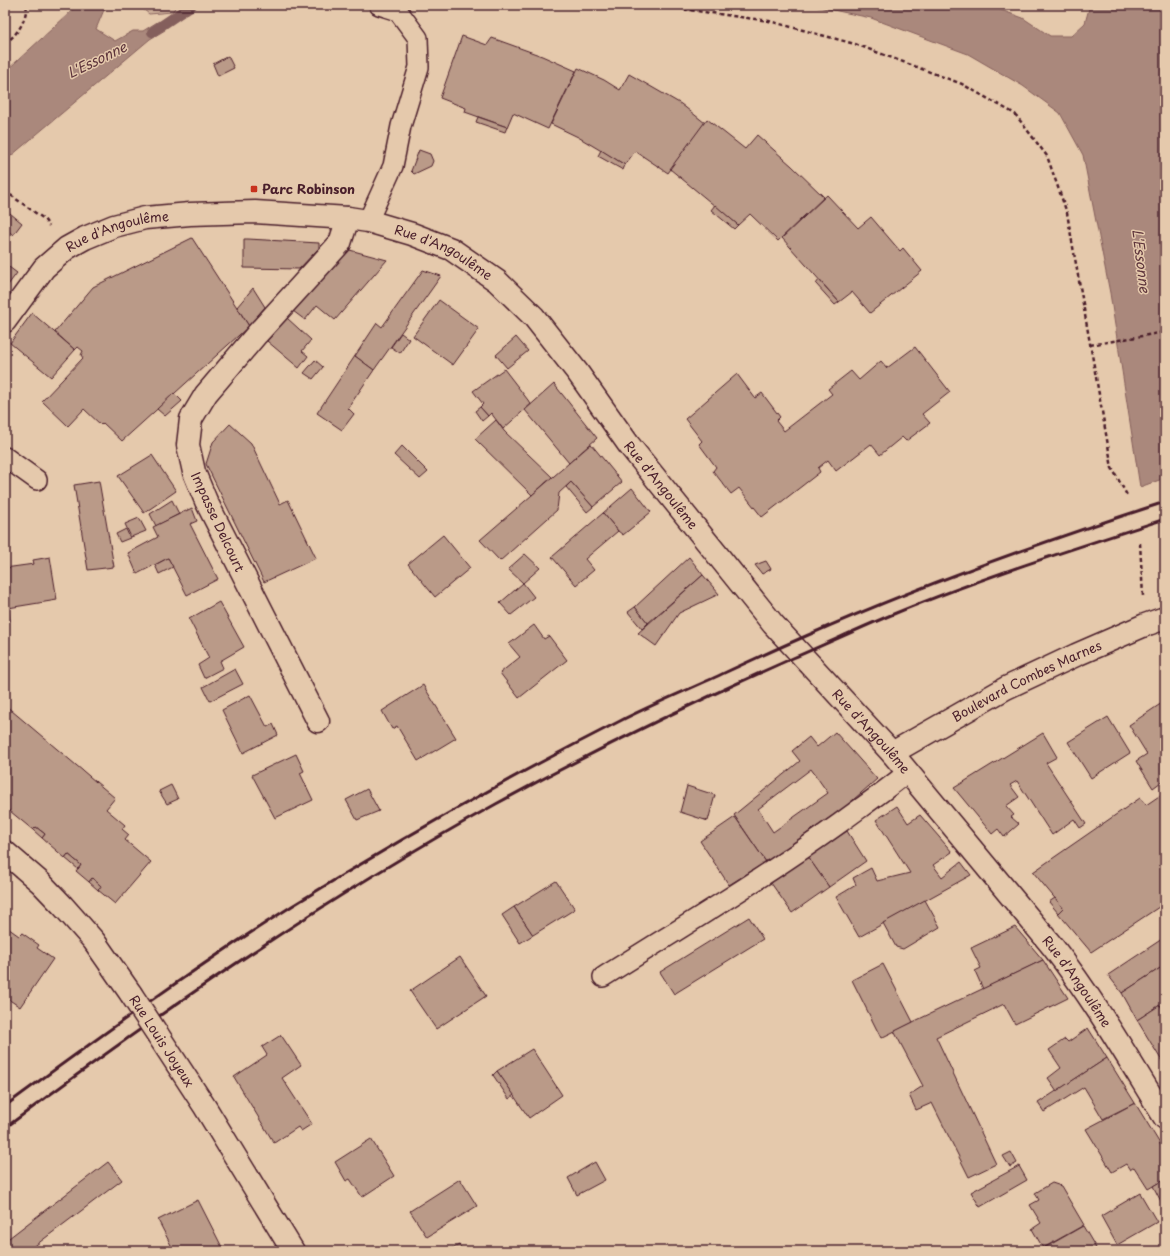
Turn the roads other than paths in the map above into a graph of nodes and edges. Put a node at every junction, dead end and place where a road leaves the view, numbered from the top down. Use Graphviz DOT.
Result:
graph roads {
  1 [pos="378,5"];
  2 [pos="358,219"];
  3 [pos="5,321"];
  4 [pos="5,457"];
  5 [pos="37,480"];
  6 [pos="1156,621"];
  7 [pos="318,721"];
  8 [pos="892,753"];
  9 [pos="908,772"];
  10 [pos="5,852"];
  11 [pos="603,977"];
  12 [pos="1165,1118"];
  13 [pos="293,1251"];
  1 -- 2 [label="lane"];
  2 -- 3 [label="street, Rue d'Angoulême"];
  2 -- 7 [label="street, Impasse Delcourt"];
  2 -- 8 [label="street, Rue d'Angoulême"];
  4 -- 5 [label="lane"];
  6 -- 8 [label="street, Boulevard Combes Marnes"];
  8 -- 9 [label="street, Rue d'Angoulême"];
  9 -- 11 [label="lane"];
  9 -- 12 [label="street, Rue d'Angoulême"];
  10 -- 13 [label="street, Rue Louis Joyeux, bridge"];
}
